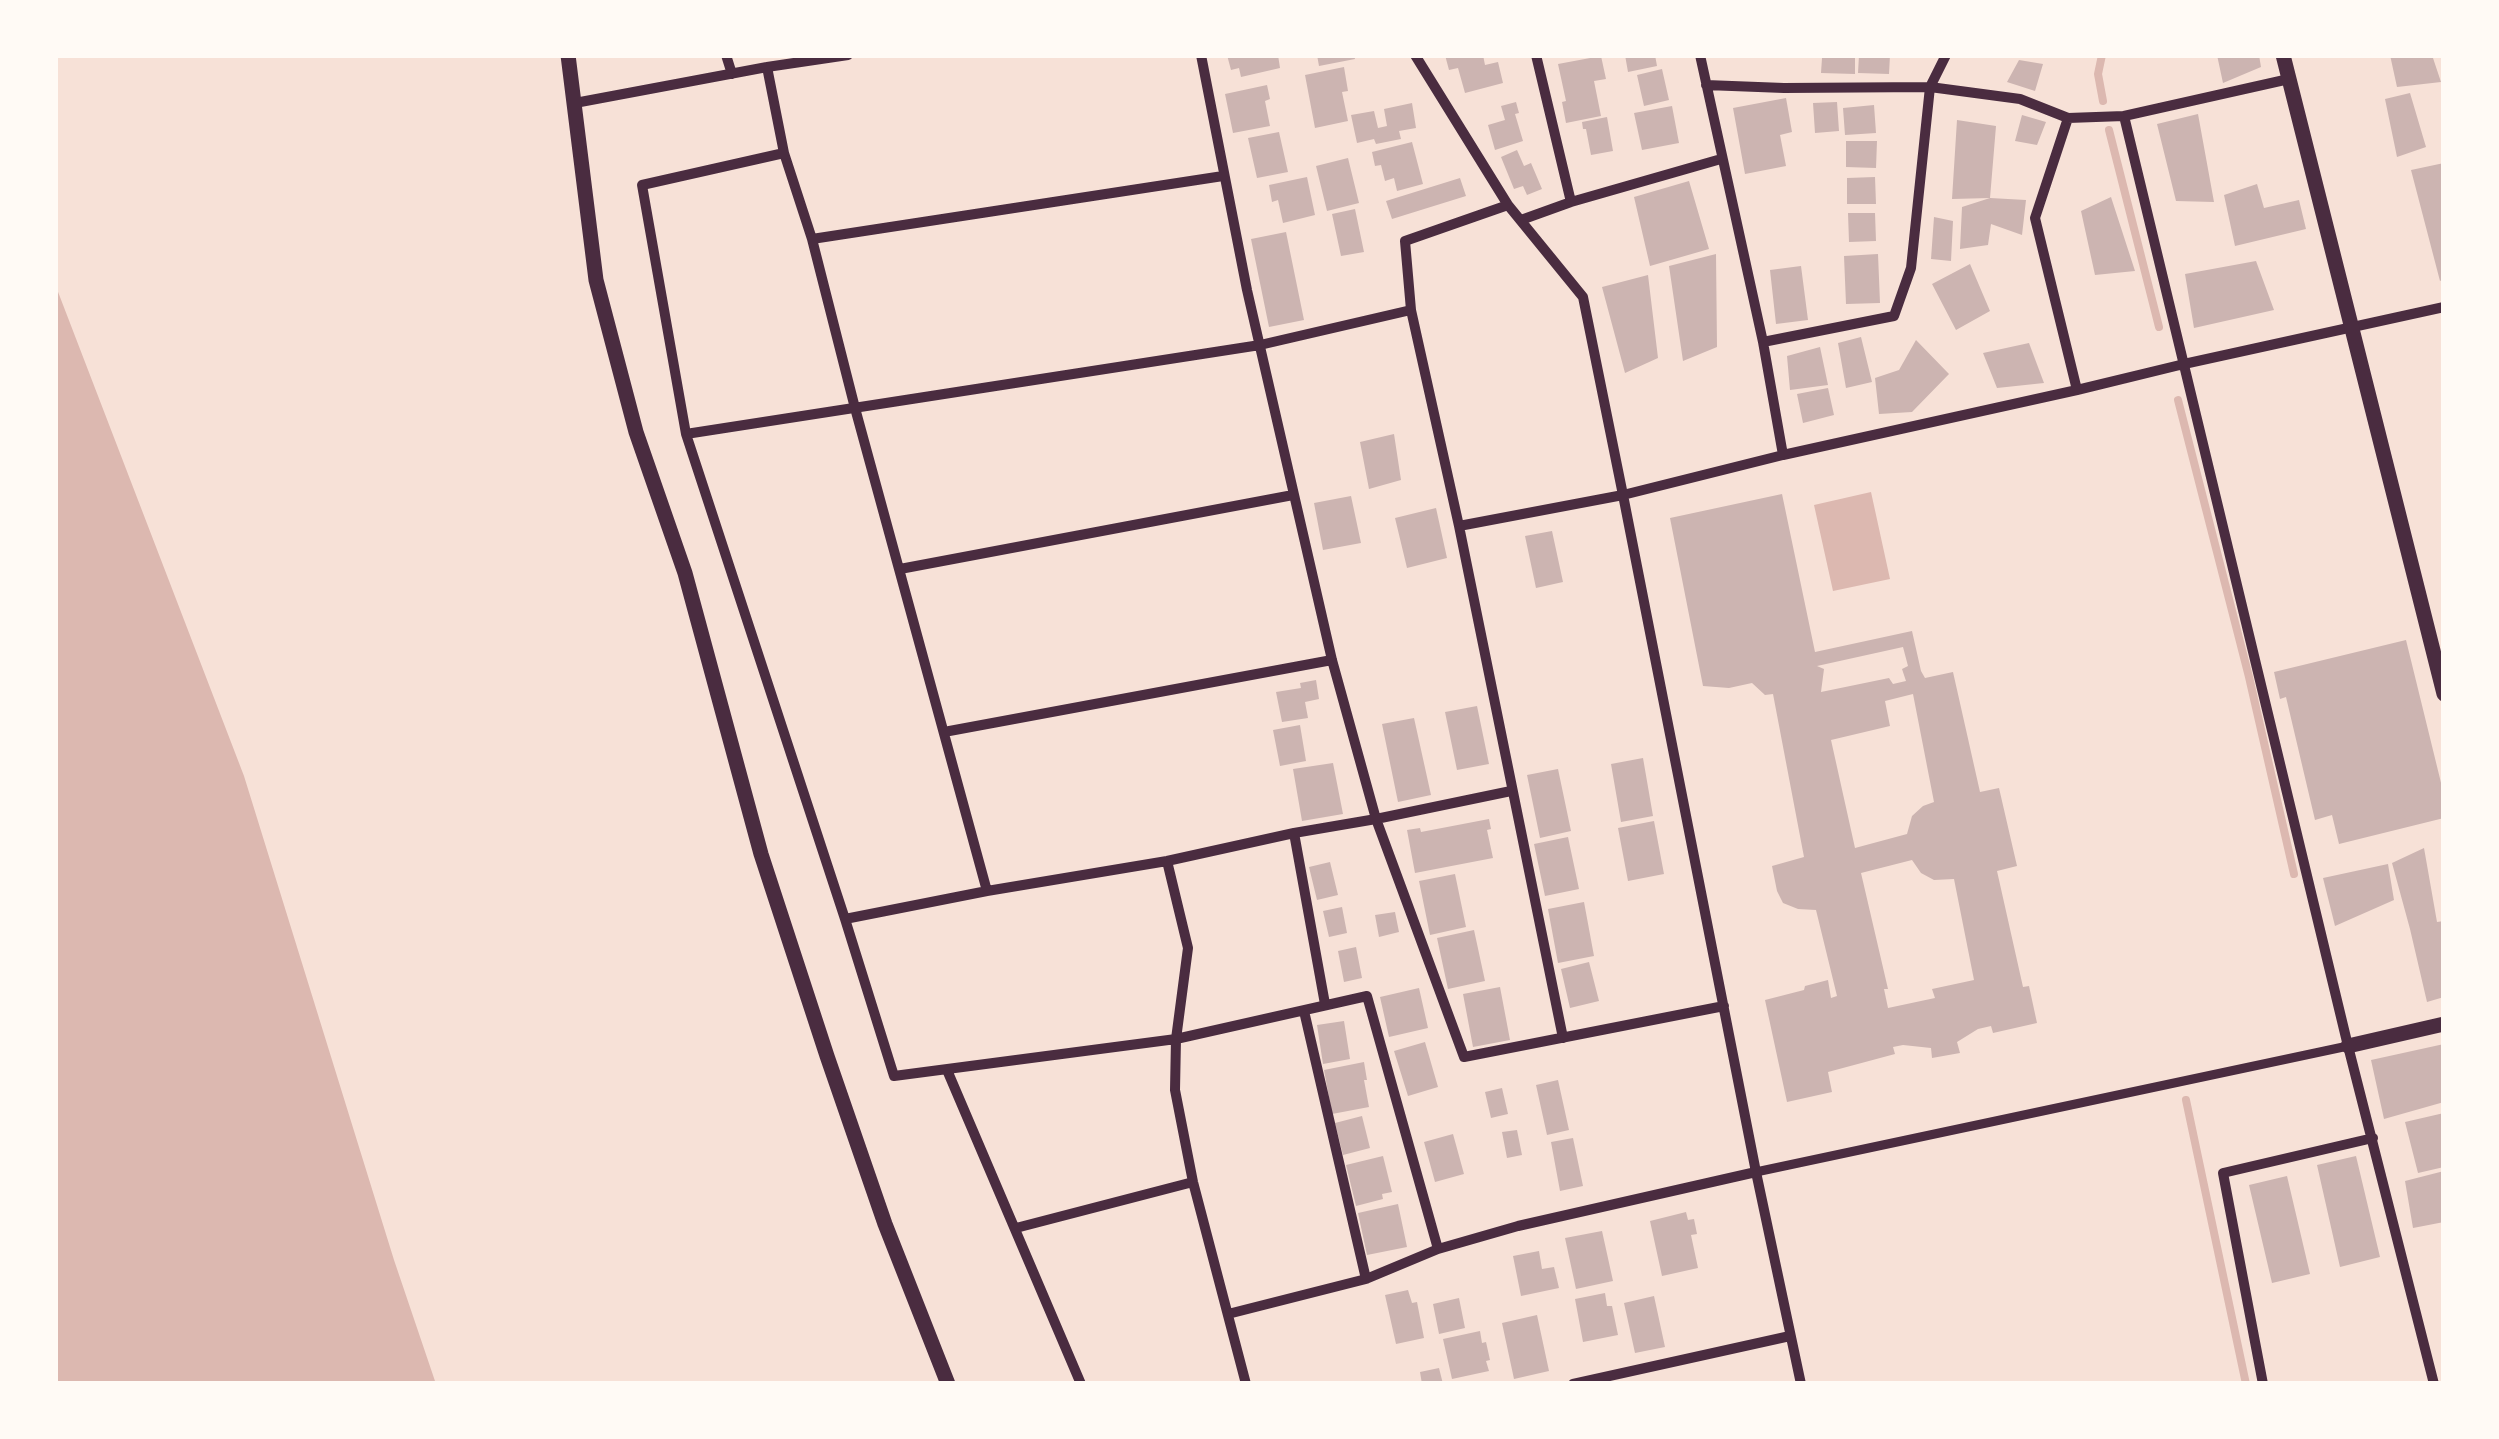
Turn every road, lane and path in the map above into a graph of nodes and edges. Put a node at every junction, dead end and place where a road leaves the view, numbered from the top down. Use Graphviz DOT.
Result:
graph roads {
  1 [pos="568,55"];
  2 [pos="726,55"];
  3 [pos="848,55"];
  4 [pos="1201,55"];
  5 [pos="1414,55"];
  6 [pos="1536,55"];
  7 [pos="1700,55"];
  8 [pos="1946,55"];
  9 [pos="2284,55"];
  10 [pos="767,67"];
  11 [pos="732,74"];
  12 [pos="2289,79"];
  13 [pos="1706,86"];
  14 [pos="1930,87"];
  15 [pos="575,103"];
  16 [pos="2124,116"];
  17 [pos="2068,118"];
  18 [pos="784,153"];
  19 [pos="1721,159"];
  20 [pos="1223,176"];
  21 [pos="1571,202"];
  22 [pos="1508,205"];
  23 [pos="1520,220"];
  24 [pos="812,239"];
  25 [pos="2444,307"];
  26 [pos="1410,310"];
  27 [pos="2353,329"];
  28 [pos="1764,342"];
  29 [pos="1260,345"];
  30 [pos="2184,364"];
  31 [pos="2077,390"];
  32 [pos="855,408"];
  33 [pos="686,434"];
  34 [pos="1783,455"];
  35 [pos="1622,495"];
  36 [pos="1293,496"];
  37 [pos="1460,526"];
  38 [pos="900,569"];
  39 [pos="1332,660"];
  40 [pos="2444,694"];
  41 [pos="944,732"];
  42 [pos="1511,790"];
  43 [pos="1376,819"];
  44 [pos="1294,833"];
  45 [pos="1167,862"];
  46 [pos="987,891"];
  47 [pos="845,920"];
  48 [pos="1324,1004"];
  49 [pos="1724,1006"];
  50 [pos="1304,1011"];
  51 [pos="2444,1024"];
  52 [pos="1563,1038"];
  53 [pos="1176,1039"];
  54 [pos="2348,1046"];
  55 [pos="946,1070"];
  56 [pos="2373,1138"];
  57 [pos="1756,1172"];
  58 [pos="1192,1182"];
  59 [pos="1016,1228"];
  60 [pos="1438,1249"];
  61 [pos="1366,1278"];
  62 [pos="1228,1314"];
  63 [pos="1790,1336"];
  64 [pos="1618,1379"];
  65 [pos="948,1384"];
  66 [pos="1081,1384"];
  67 [pos="1246,1384"];
  68 [pos="1572,1384"];
  69 [pos="1801,1384"];
  70 [pos="2263,1384"];
  71 [pos="2434,1384"];
  1 -- 15 [label="street"];
  2 -- 11 [label="street"];
  3 -- 10 [label="street"];
  4 -- 20 [label="street"];
  5 -- 22 [label="street"];
  6 -- 21 [label="street"];
  7 -- 13 [label="street"];
  8 -- 14 [label="street"];
  9 -- 12 [label="street"];
  10 -- 11 [label="street"];
  10 -- 18 [label="street"];
  11 -- 15 [label="street"];
  12 -- 16 [label="street"];
  12 -- 27 [label="street"];
  13 -- 14 [label="street"];
  13 -- 19 [label="street"];
  14 -- 17 [label="street"];
  14 -- 28 [label="street"];
  15 -- 65 [label="street"];
  16 -- 17 [label="street"];
  16 -- 30 [label="street"];
  17 -- 31 [label="street"];
  18 -- 24 [label="street"];
  18 -- 33 [label="street"];
  19 -- 21 [label="street"];
  19 -- 28 [label="street"];
  20 -- 24 [label="street"];
  20 -- 29 [label="street"];
  21 -- 23 [label="street"];
  22 -- 23 [label="street"];
  22 -- 26 [label="street"];
  23 -- 35 [label="street"];
  24 -- 32 [label="street"];
  25 -- 27 [label="street"];
  26 -- 29 [label="street"];
  26 -- 37 [label="street"];
  27 -- 30 [label="street"];
  27 -- 40 [label="street"];
  28 -- 34 [label="street"];
  29 -- 32 [label="street"];
  29 -- 36 [label="street"];
  30 -- 31 [label="street"];
  30 -- 54 [label="street"];
  31 -- 34 [label="street"];
  32 -- 33 [label="street"];
  32 -- 38 [label="street"];
  33 -- 47 [label="street"];
  34 -- 35 [label="street"];
  35 -- 37 [label="street"];
  35 -- 49 [label="street"];
  36 -- 38 [label="street"];
  36 -- 39 [label="street"];
  37 -- 42 [label="street"];
  38 -- 41 [label="street"];
  39 -- 41 [label="street"];
  39 -- 43 [label="street"];
  41 -- 46 [label="street"];
  42 -- 43 [label="street"];
  42 -- 52 [label="street"];
  43 -- 44 [label="street"];
  43 -- 52 [label="street"];
  44 -- 45 [label="street"];
  44 -- 48 [label="street"];
  45 -- 46 [label="street"];
  45 -- 53 [label="street"];
  46 -- 47 [label="street"];
  47 -- 55 [label="street"];
  48 -- 50 [label="street"];
  48 -- 60 [label="street"];
  49 -- 52 [label="street"];
  49 -- 57 [label="street"];
  50 -- 53 [label="street"];
  50 -- 61 [label="street"];
  51 -- 54 [label="street"];
  53 -- 55 [label="street"];
  53 -- 58 [label="street"];
  54 -- 56 [label="street"];
  54 -- 57 [label="street"];
  55 -- 59 [label="street"];
  56 -- 70 [label="street"];
  56 -- 71 [label="street"];
  57 -- 60 [label="street"];
  57 -- 63 [label="street"];
  58 -- 59 [label="street"];
  58 -- 62 [label="street"];
  59 -- 66 [label="street"];
  60 -- 61 [label="street"];
  61 -- 62 [label="street"];
  62 -- 67 [label="street"];
  63 -- 64 [label="street"];
  63 -- 69 [label="street"];
  64 -- 68 [label="street"];
}
